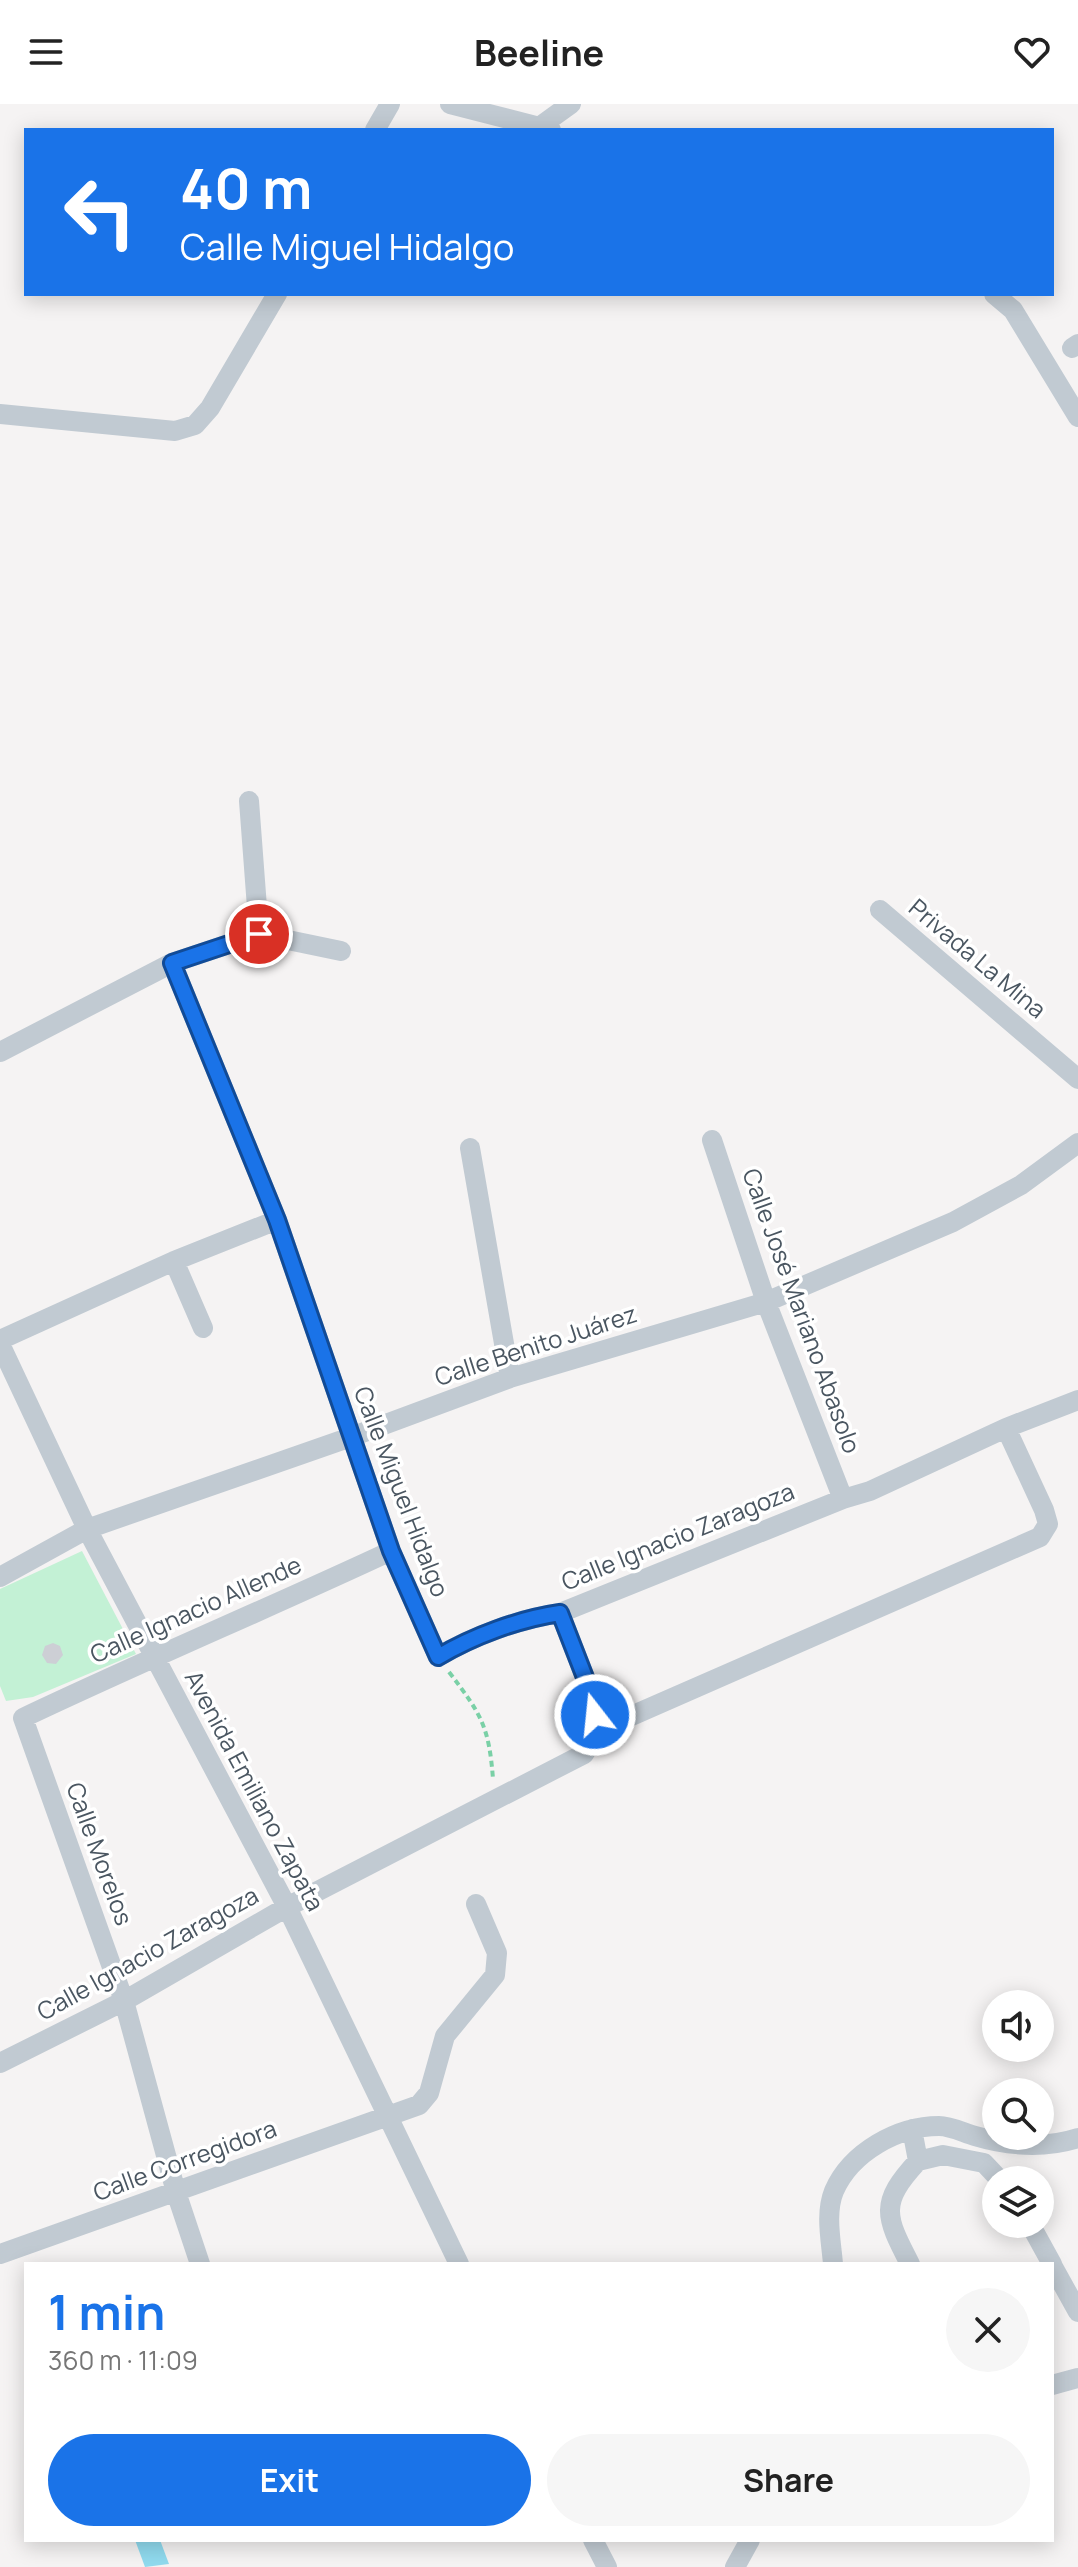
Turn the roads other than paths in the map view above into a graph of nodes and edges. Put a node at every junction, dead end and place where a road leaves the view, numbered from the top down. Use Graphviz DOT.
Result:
graph roads {
  1 [pos="390,104"];
  2 [pos="450,104"];
  3 [pos="571,104"];
  4 [pos="376,128"];
  5 [pos="545,128"];
  6 [pos="276,296"];
  7 [pos="996,296"];
  8 [pos="0,414"];
  9 [pos="1078,417"];
  10 [pos="249,801"];
  11 [pos="880,910"];
  12 [pos="259,934"];
  13 [pos="341,951"];
  14 [pos="172,963"];
  15 [pos="0,1052"];
  16 [pos="1078,1079"];
  17 [pos="712,1140"];
  18 [pos="1078,1143"];
  19 [pos="470,1148"];
  20 [pos="277,1220"];
  21 [pos="174,1261"];
  22 [pos="766,1302"];
  23 [pos="203,1328"];
  24 [pos="0,1342"];
  25 [pos="510,1378"];
  26 [pos="1078,1400"];
  27 [pos="1006,1428"];
  28 [pos="351,1437"];
  29 [pos="843,1499"];
  30 [pos="87,1529"];
  31 [pos="391,1551"];
  32 [pos="0,1577"];
  33 [pos="560,1613"];
  34 [pos="154,1655"];
  35 [pos="23,1718"];
  36 [pos="597,1731"];
  37 [pos="476,1904"];
  38 [pos="287,1907"];
  39 [pos="124,2001"];
  40 [pos="0,2063"];
  41 [pos="387,2115"];
  42 [pos="912,2129"];
  43 [pos="1078,2138"];
  44 [pos="918,2161"];
  45 [pos="987,2166"];
  46 [pos="176,2192"];
  47 [pos="1038,2238"];
  48 [pos="0,2254"];
  49 [pos="199,2262"];
  50 [pos="458,2262"];
  51 [pos="833,2262"];
  52 [pos="909,2262"];
  53 [pos="1051,2262"];
  54 [pos="1054,2268"];
  55 [pos="1078,2312"];
  56 [pos="1078,2378"];
  57 [pos="1054,2384"];
  58 [pos="594,2542"];
  59 [pos="749,2542"];
  60 [pos="607,2567"];
  61 [pos="735,2567"];
  1 -- 4 [label="street"];
  2 -- 5 [label="street"];
  3 -- 5 [label="street"];
  6 -- 8 [label="street"];
  7 -- 9 [label="street"];
  10 -- 12 [label="street"];
  11 -- 16 [label="street, Privada La Mina"];
  12 -- 13 [label="street"];
  12 -- 14 [label="street"];
  14 -- 15 [label="street"];
  14 -- 20 [label="street, Calle Miguel Hidalgo"];
  17 -- 22 [label="street, Calle José Mariano Abasolo"];
  18 -- 22 [label="street, Calle Benito Juárez"];
  19 -- 25 [label="street"];
  20 -- 21 [label="street"];
  20 -- 28 [label="street, Calle Miguel Hidalgo"];
  21 -- 23 [label="street"];
  21 -- 24 [label="street"];
  22 -- 25 [label="street, Calle Benito Juárez"];
  22 -- 29 [label="street, Calle José Mariano Abasolo"];
  24 -- 30 [label="street, Avenida Emiliano Zapata"];
  25 -- 28 [label="street, Calle Benito Juárez"];
  26 -- 27 [label="street, Calle Ignacio Zaragoza"];
  27 -- 29 [label="street, Calle Ignacio Zaragoza"];
  27 -- 36 [label="street"];
  28 -- 30 [label="street, Calle Benito Juárez"];
  28 -- 31 [label="street, Calle Miguel Hidalgo"];
  29 -- 33 [label="street, Calle Ignacio Zaragoza"];
  30 -- 32 [label="street, Calle Benito Juárez"];
  30 -- 34 [label="street, Avenida Emiliano Zapata"];
  31 -- 33 [label="street, Calle Miguel Hidalgo"];
  31 -- 34 [label="street, Calle Ignacio Allende"];
  33 -- 36 [label="street, Calle Ignacio Zaragoza"];
  34 -- 35 [label="street, Calle Ignacio Allende"];
  34 -- 38 [label="street, Avenida Emiliano Zapata"];
  35 -- 39 [label="street, Calle Morelos"];
  36 -- 38 [label="street, Calle Ignacio Zaragoza"];
  37 -- 41 [label="street, Calle Corregidora"];
  38 -- 39 [label="street, Calle Ignacio Zaragoza"];
  38 -- 41 [label="street, Avenida Emiliano Zapata"];
  39 -- 40 [label="street, Calle Ignacio Zaragoza"];
  39 -- 46 [label="street, Calle Morelos"];
  41 -- 46 [label="street, Calle Corregidora"];
  41 -- 50 [label="street, Avenida Emiliano Zapata"];
  42 -- 43 [label="street"];
  42 -- 44 [label="street"];
  42 -- 51 [label="street"];
  44 -- 45 [label="street"];
  44 -- 52 [label="street"];
  46 -- 48 [label="street, Calle Corregidora"];
  46 -- 49 [label="street, Calle Morelos"];
  47 -- 53 [label="street"];
  54 -- 55 [label="street"];
  56 -- 57 [label="street"];
  58 -- 60 [label="street"];
  59 -- 61 [label="street"];
}
